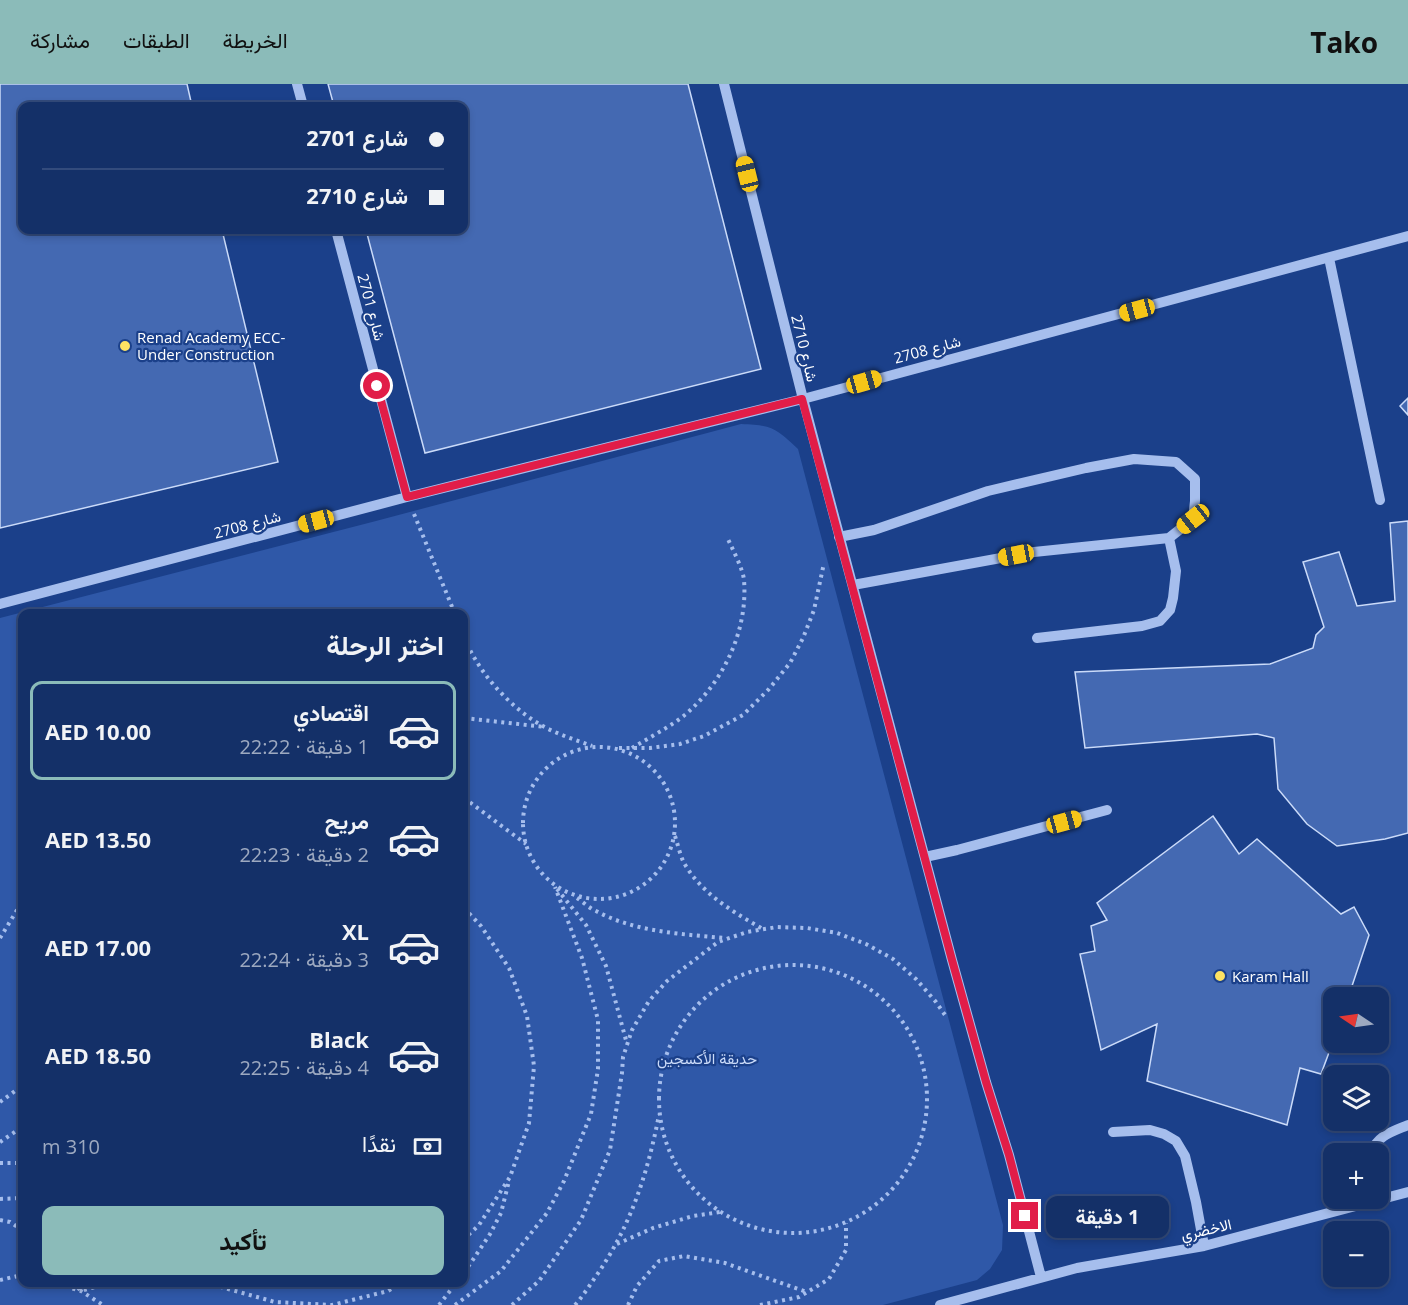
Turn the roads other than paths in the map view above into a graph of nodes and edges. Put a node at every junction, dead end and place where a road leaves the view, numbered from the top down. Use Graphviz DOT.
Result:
graph roads {
  1 [pos="297,84"];
  2 [pos="724,84"];
  3 [pos="302,102"];
  4 [pos="337,234"];
  5 [pos="1408,236"];
  6 [pos="1329,258"];
  7 [pos="802,399"];
  8 [pos="407,497"];
  9 [pos="1380,500"];
  10 [pos="839,537"];
  11 [pos="1168,538"];
  12 [pos="853,585"];
  13 [pos="0,604"];
  14 [pos="1037,638"];
  15 [pos="1107,810"];
  16 [pos="925,857"];
  17 [pos="1408,1125"];
  18 [pos="1113,1132"];
  19 [pos="1375,1143"];
  20 [pos="1408,1192"];
  21 [pos="1389,1196"];
  22 [pos="1334,1209"];
  23 [pos="1204,1246"];
  24 [pos="1041,1277"];
  25 [pos="940,1305"];
  1 -- 3 [label="street"];
  2 -- 7 [label="street, شارع 2710"];
  4 -- 8 [label="street, شارع 2701"];
  5 -- 6 [label="street, شارع 2708"];
  6 -- 7 [label="street, شارع 2708"];
  6 -- 9 [label="street"];
  7 -- 8 [label="street, شارع 2708"];
  7 -- 10 [label="street, شارع 2710"];
  8 -- 13 [label="street, شارع 2708"];
  10 -- 11 [label="street"];
  10 -- 12 [label="street, شارع 2710"];
  11 -- 12 [label="street"];
  11 -- 14 [label="street"];
  12 -- 16 [label="street, شارع 2710"];
  15 -- 16 [label="street"];
  16 -- 24 [label="street, شارع 2710"];
  17 -- 19 [label="street"];
  18 -- 23 [label="street"];
  20 -- 21 [label="street, الاخضري"];
  22 -- 23 [label="street, الاخضري"];
  23 -- 24 [label="street, الاخضري"];
  24 -- 25 [label="street, الاخضري"];
}
